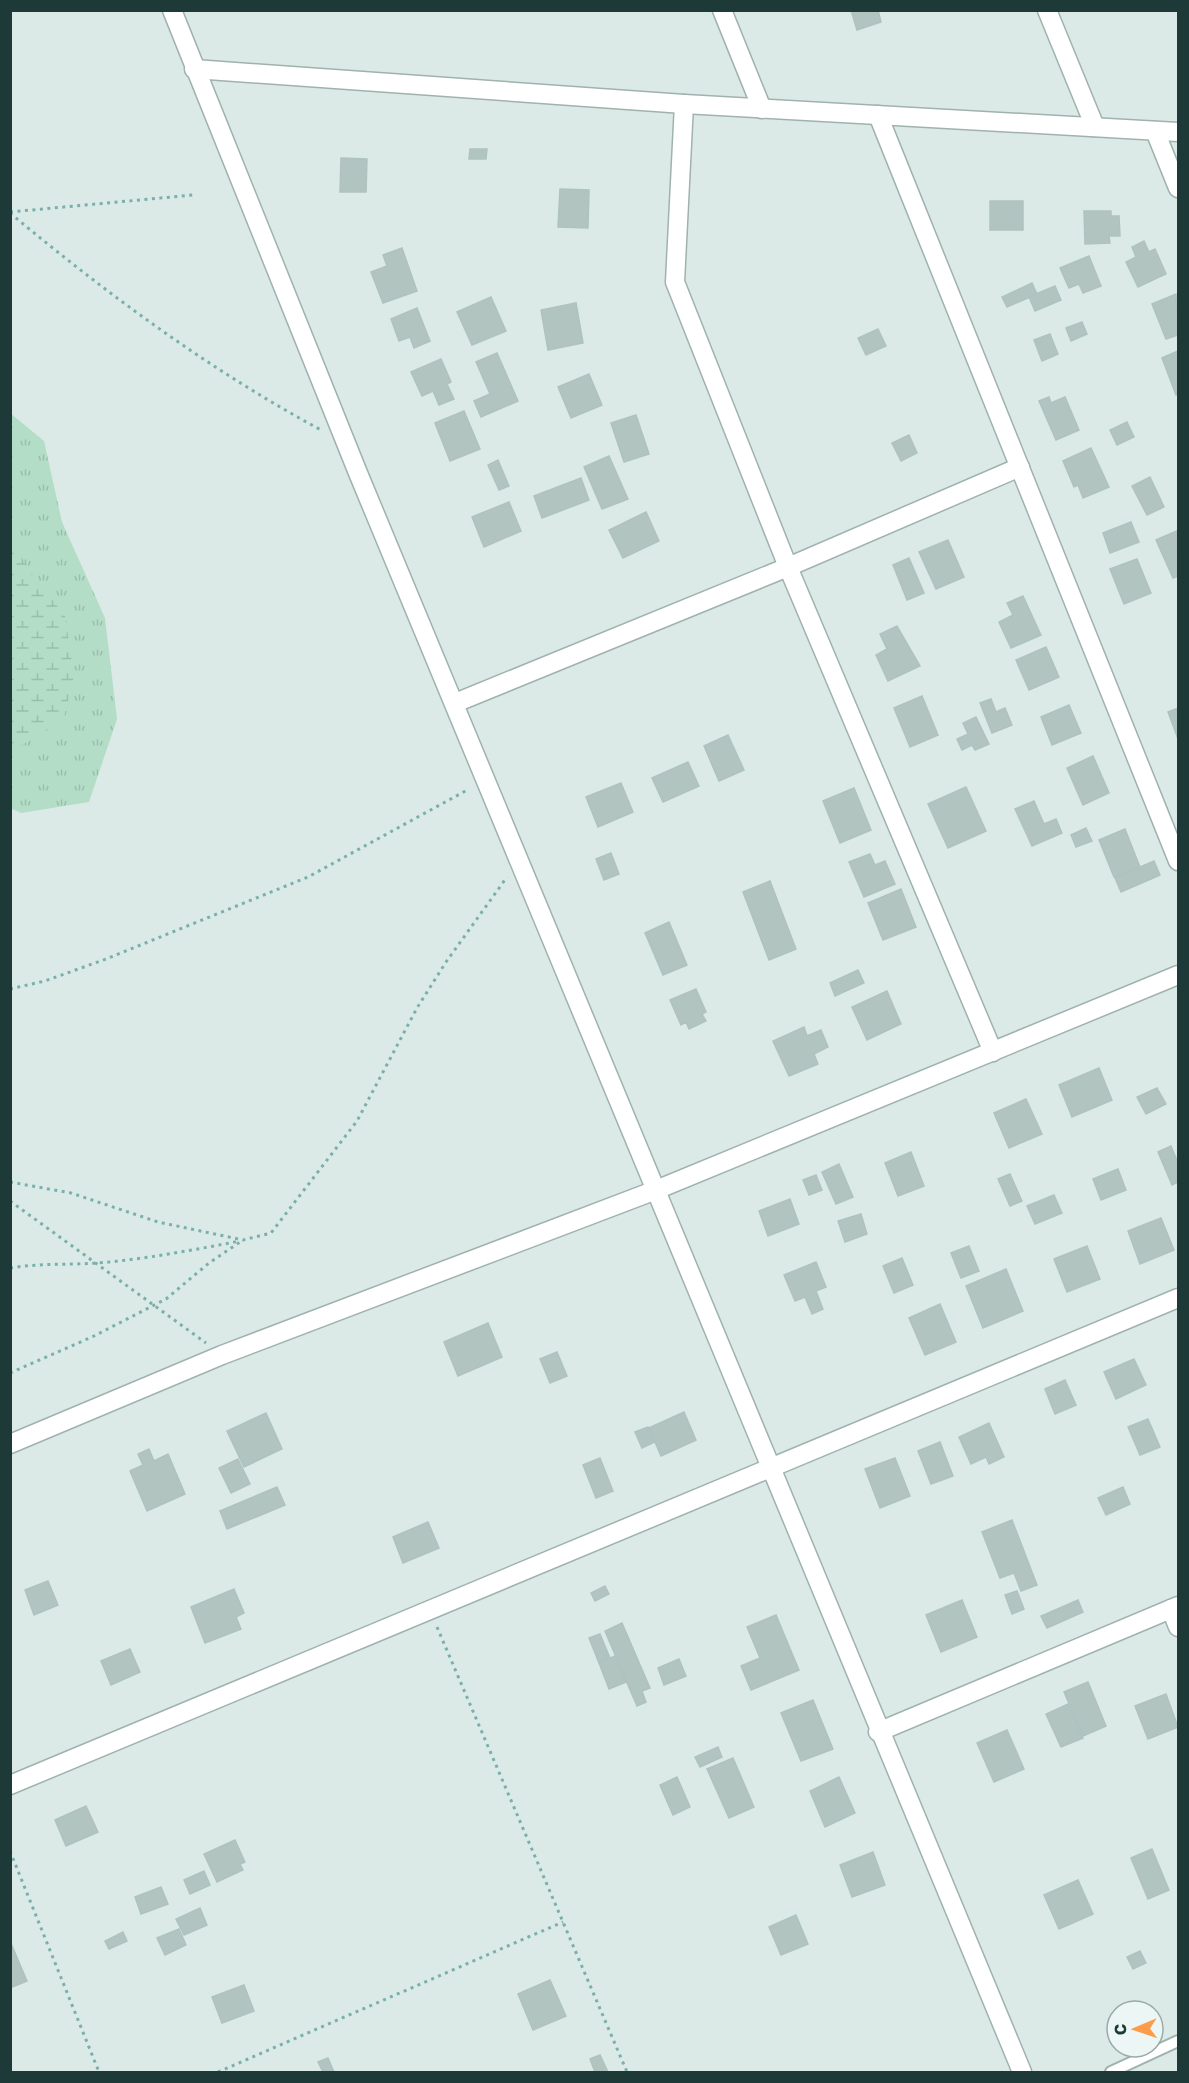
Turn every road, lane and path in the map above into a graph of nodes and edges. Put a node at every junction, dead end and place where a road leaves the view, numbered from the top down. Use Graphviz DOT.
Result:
graph roads {
  1 [pos="172,10"];
  2 [pos="722,10"];
  3 [pos="1047,10"];
  4 [pos="194,69"];
  5 [pos="684,104"];
  6 [pos="762,109"];
  7 [pos="878,115"];
  8 [pos="1095,127"];
  9 [pos="1155,130"];
  10 [pos="1179,132"];
  11 [pos="1179,188"];
  12 [pos="193,195"];
  13 [pos="10,212"];
  14 [pos="330,435"];
  15 [pos="1020,467"];
  16 [pos="788,567"];
  17 [pos="455,703"];
  18 [pos="486,779"];
  19 [pos="1179,861"];
  20 [pos="521,864"];
  21 [pos="1179,975"];
  22 [pos="10,989"];
  23 [pos="993,1052"];
  24 [pos="10,1182"];
  25 [pos="656,1190"];
  26 [pos="10,1201"];
  27 [pos="243,1240"];
  28 [pos="96,1263"];
  29 [pos="10,1268"];
  30 [pos="1179,1298"];
  31 [pos="153,1304"];
  32 [pos="222,1355"];
  33 [pos="10,1373"];
  34 [pos="10,1444"];
  35 [pos="772,1467"];
  36 [pos="1175,1608"];
  37 [pos="430,1610"];
  38 [pos="1179,1627"];
  39 [pos="878,1732"];
  40 [pos="10,1785"];
  41 [pos="10,1851"];
  42 [pos="563,1922"];
  43 [pos="1179,2040"];
  44 [pos="99,2073"];
  45 [pos="218,2073"];
  46 [pos="627,2073"];
  47 [pos="1022,2073"];
  48 [pos="1111,2073"];
  1 -- 4 [label="street"];
  2 -- 6 [label="street"];
  3 -- 8 [label="street"];
  4 -- 5 [label="street"];
  4 -- 17 [label="street"];
  5 -- 6 [label="street"];
  5 -- 16 [label="street"];
  6 -- 7 [label="street"];
  7 -- 8 [label="street"];
  7 -- 15 [label="street"];
  8 -- 9 [label="street"];
  9 -- 10 [label="street"];
  9 -- 11 [label="street"];
  12 -- 13 [label="path"];
  13 -- 14 [label="path"];
  15 -- 16 [label="street"];
  15 -- 19 [label="street"];
  16 -- 17 [label="street"];
  16 -- 23 [label="street"];
  17 -- 18 [label="street"];
  18 -- 20 [label="street"];
  18 -- 22 [label="path"];
  20 -- 25 [label="street"];
  20 -- 27 [label="path"];
  21 -- 23 [label="street"];
  23 -- 25 [label="street"];
  24 -- 27 [label="path"];
  25 -- 32 [label="street"];
  25 -- 35 [label="street"];
  26 -- 28 [label="path"];
  27 -- 28 [label="path"];
  27 -- 31 [label="path"];
  28 -- 29 [label="path"];
  28 -- 31 [label="path"];
  30 -- 35 [label="street"];
  31 -- 32 [label="path"];
  31 -- 33 [label="path"];
  32 -- 34 [label="street"];
  35 -- 37 [label="street"];
  35 -- 39 [label="street"];
  36 -- 38 [label="street"];
  36 -- 39 [label="street"];
  37 -- 40 [label="street"];
  37 -- 42 [label="path"];
  39 -- 47 [label="street"];
  41 -- 44 [label="path"];
  42 -- 45 [label="path"];
  42 -- 46 [label="path"];
  43 -- 48 [label="lane"];
}
